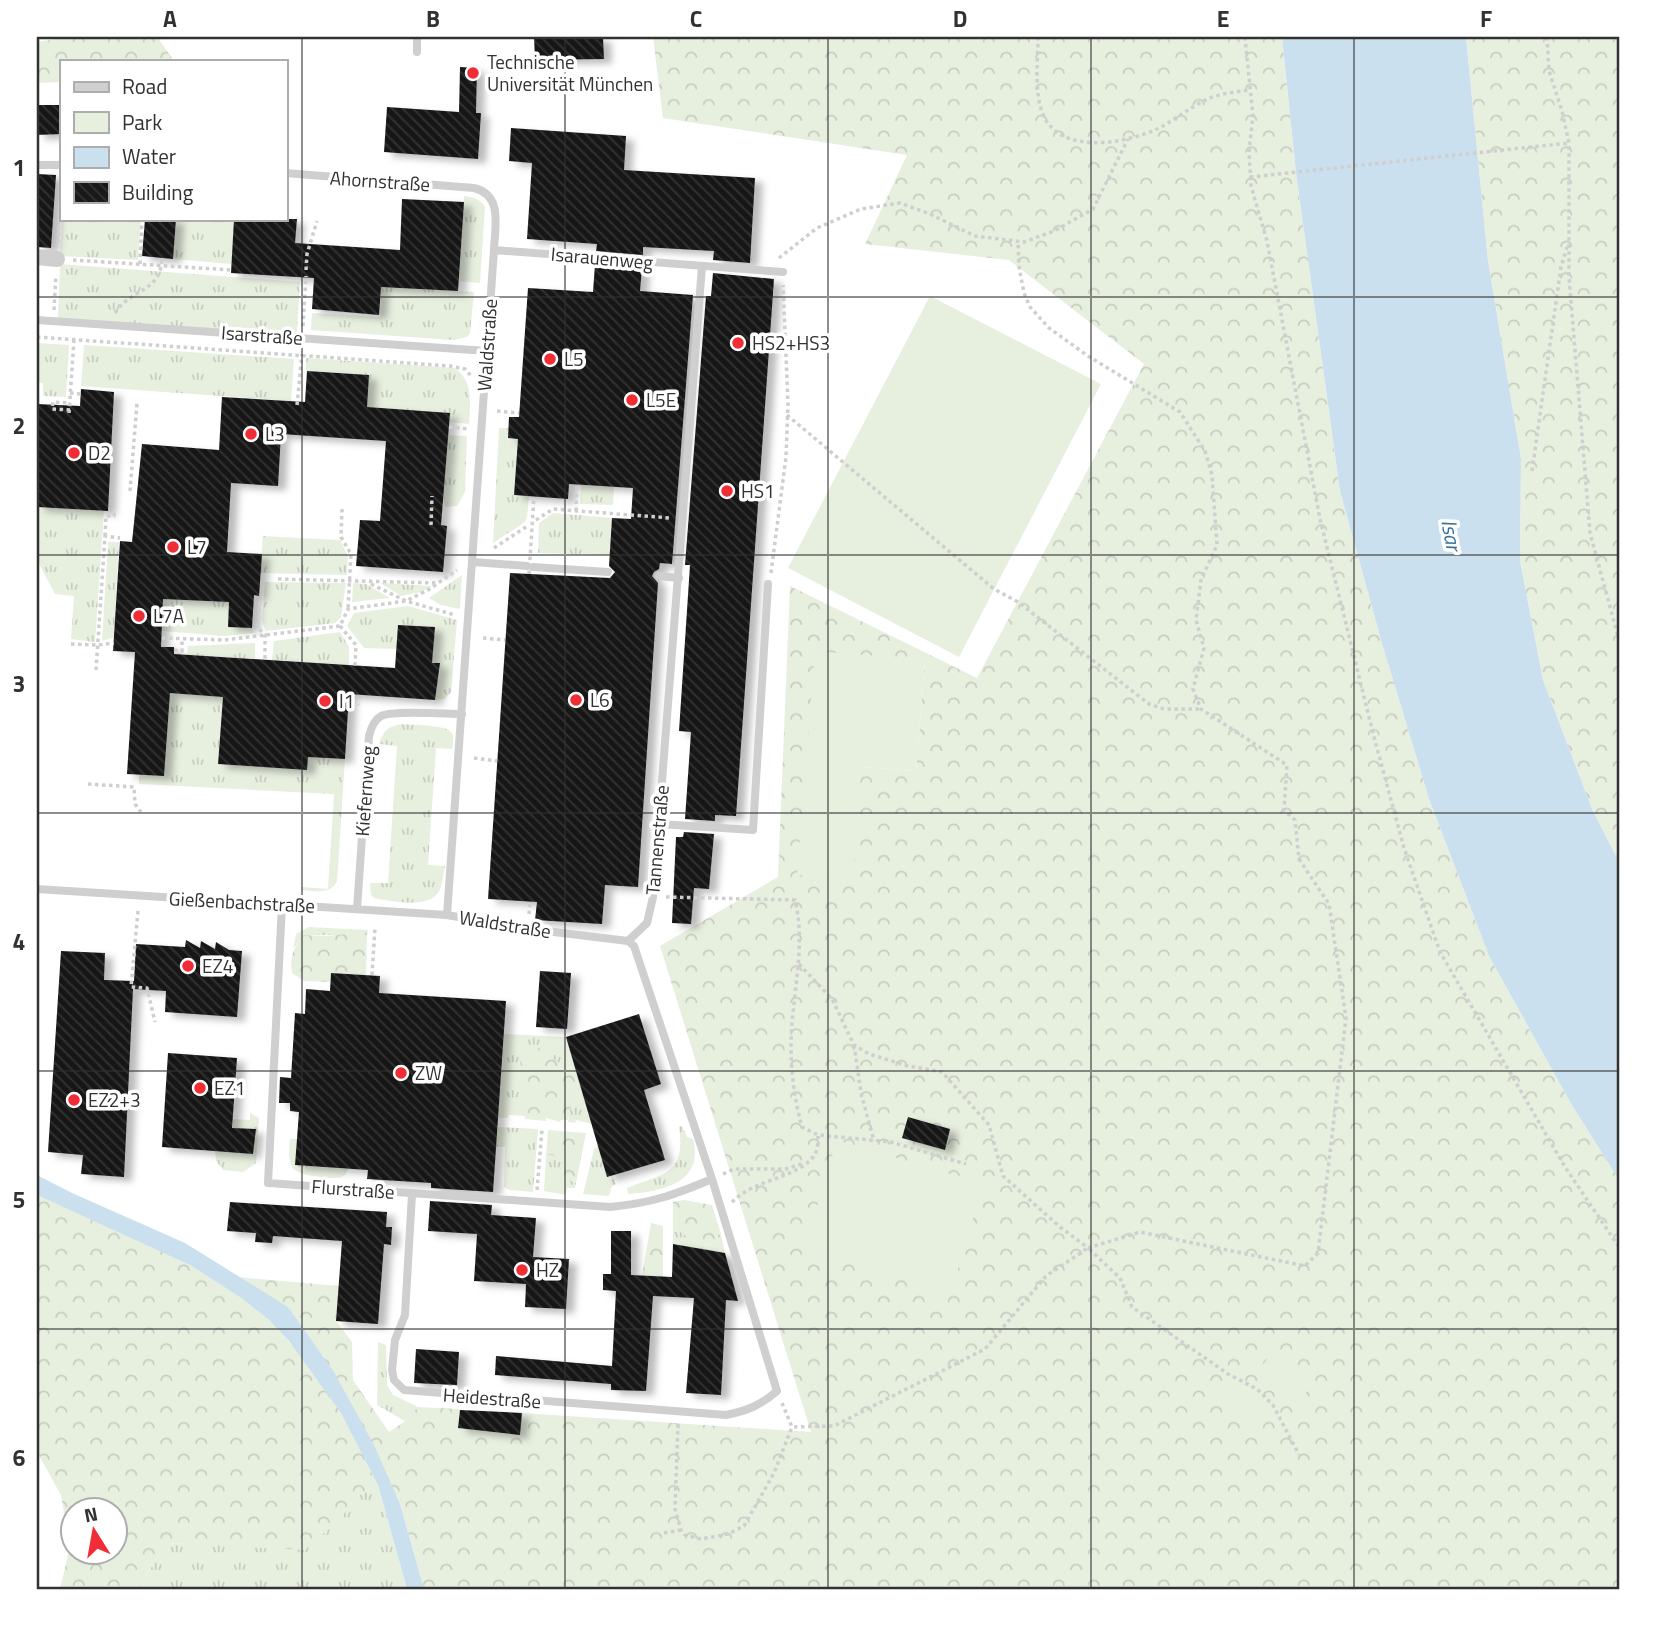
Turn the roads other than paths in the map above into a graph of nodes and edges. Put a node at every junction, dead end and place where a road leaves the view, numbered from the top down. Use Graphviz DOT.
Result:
graph roads {
  1 [pos="417,37"];
  2 [pos="417,52"];
  3 [pos="37,165"];
  4 [pos="60,165"];
  5 [pos="287,173"];
  6 [pos="494,250"];
  7 [pos="37,257"];
  8 [pos="57,258"];
  9 [pos="702,266"];
  10 [pos="783,272"];
  11 [pos="37,320"];
  12 [pos="487,351"];
  13 [pos="470,562"];
  14 [pos="608,572"];
  15 [pos="659,576"];
  16 [pos="679,578"];
  17 [pos="768,584"];
  18 [pos="462,714"];
  19 [pos="659,824"];
  20 [pos="37,889"];
  21 [pos="282,905"];
  22 [pos="357,909"];
  23 [pos="447,915"];
  24 [pos="628,941"];
  25 [pos="712,1179"];
  26 [pos="412,1194"];
  1 -- 2 [label="lane"];
  3 -- 4 [label="lane"];
  5 -- 6 [label="lane, Ahornstraße"];
  6 -- 9 [label="lane, Isarauenweg"];
  6 -- 12 [label="lane, Waldstraße"];
  7 -- 8 [label="street"];
  9 -- 10 [label="lane, Isarauenweg"];
  9 -- 16 [label="lane, Tannenstraße"];
  11 -- 12 [label="lane, Isarstraße"];
  12 -- 13 [label="lane, Waldstraße"];
  13 -- 14 [label="lane"];
  13 -- 18 [label="lane, Waldstraße"];
  15 -- 16 [label="lane"];
  16 -- 19 [label="lane, Tannenstraße"];
  17 -- 19 [label="lane"];
  18 -- 22 [label="lane, Kiefernweg"];
  18 -- 23 [label="lane, Waldstraße"];
  19 -- 24 [label="lane, Tannenstraße"];
  20 -- 21 [label="lane, Gießenbachstraße"];
  21 -- 22 [label="lane, Gießenbachstraße"];
  21 -- 26 [label="lane, Flurstraße"];
  22 -- 23 [label="lane, Gießenbachstraße"];
  23 -- 24 [label="lane, Waldstraße"];
  24 -- 25 [label="lane"];
  25 -- 26 [label="lane, Flurstraße"];
  25 -- 26 [label="lane, Heidestraße"];
}
